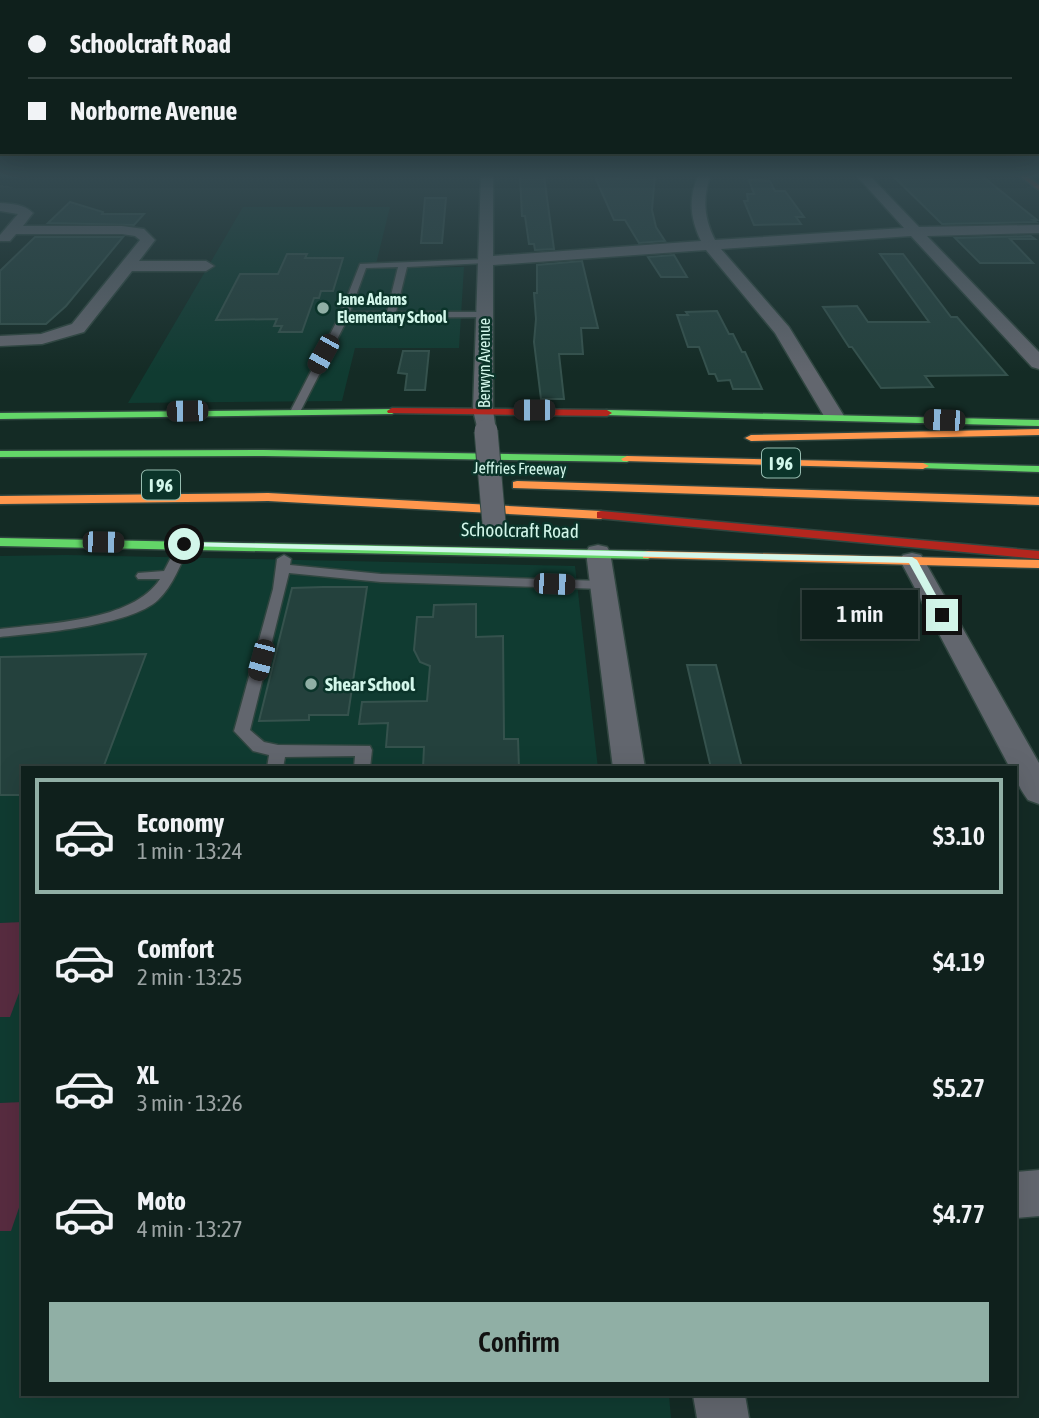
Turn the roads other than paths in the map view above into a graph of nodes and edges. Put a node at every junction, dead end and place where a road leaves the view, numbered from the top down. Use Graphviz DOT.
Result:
graph roads {
  1 [pos="148,240"];
  2 [pos="486,240"];
  3 [pos="709,240"];
  4 [pos="790,240"];
  5 [pos="924,240"];
  6 [pos="711,246"];
  7 [pos="486,261"];
  8 [pos="403,265"];
  9 [pos="128,266"];
  10 [pos="206,266"];
  11 [pos="345,315"];
  12 [pos="391,315"];
  13 [pos="485,315"];
  14 [pos="0,341"];
  15 [pos="1039,363"];
  16 [pos="296,410"];
  17 [pos="0,416"];
  18 [pos="834,416"];
  19 [pos="484,420"];
  20 [pos="1039,423"];
  21 [pos="1039,432"];
  22 [pos="741,438"];
  23 [pos="533,441"];
  24 [pos="32,453"];
  25 [pos="0,454"];
  26 [pos="1039,469"];
  27 [pos="307,483"];
  28 [pos="470,484"];
  29 [pos="0,490"];
  30 [pos="0,500"];
  31 [pos="1039,500"];
  32 [pos="0,542"];
  33 [pos="184,544"];
  34 [pos="283,546"];
  35 [pos="494,550"];
  36 [pos="598,552"];
  37 [pos="1039,555"];
  38 [pos="912,560"];
  39 [pos="1039,564"];
  40 [pos="284,568"];
  41 [pos="168,575"];
  42 [pos="143,576"];
  43 [pos="603,585"];
  44 [pos="0,633"];
  45 [pos="278,751"];
  46 [pos="275,766"];
  47 [pos="362,766"];
  48 [pos="629,766"];
  49 [pos="1039,792"];
  50 [pos="1039,1194"];
  51 [pos="1017,1195"];
  52 [pos="719,1396"];
  53 [pos="723,1418"];
  1 -- 9 [label="street"];
  2 -- 7 [label="street, Berwyn Avenue"];
  3 -- 6 [label="street"];
  4 -- 6 [label="street"];
  5 -- 15 [label="street"];
  6 -- 7 [label="street"];
  6 -- 18 [label="street"];
  7 -- 8 [label="lane"];
  7 -- 13 [label="street, Berwyn Avenue"];
  8 -- 11 [label="lane"];
  8 -- 12 [label="lane"];
  9 -- 10 [label="street"];
  9 -- 14 [label="street"];
  11 -- 12 [label="lane"];
  11 -- 16 [label="lane"];
  12 -- 13 [label="lane"];
  13 -- 19 [label="street, Berwyn Avenue"];
  16 -- 17 [label="main road"];
  16 -- 19 [label="main road"];
  18 -- 19 [label="main road"];
  18 -- 20 [label="main road"];
  19 -- 35 [label="street, Berwyn Avenue, bridge"];
  21 -- 22 [label="main road"];
  23 -- 24 [label="main road"];
  24 -- 25 [label="main road, Jeffries Freeway / I 96"];
  24 -- 26 [label="main road, Jeffries Freeway / I 96"];
  27 -- 29 [label="main road, I 96"];
  28 -- 31 [label="main road, Jeffries Freeway / I 96"];
  30 -- 37 [label="main road"];
  32 -- 33 [label="main road, Schoolcraft Road"];
  33 -- 34 [label="main road, Schoolcraft Road"];
  33 -- 41 [label="lane"];
  34 -- 35 [label="main road, Schoolcraft Road"];
  34 -- 40 [label="lane"];
  35 -- 36 [label="main road, Schoolcraft Road"];
  36 -- 38 [label="main road, Schoolcraft Road"];
  36 -- 43 [label="street"];
  38 -- 39 [label="main road, Schoolcraft Road"];
  38 -- 49 [label="street"];
  40 -- 43 [label="lane"];
  40 -- 45 [label="lane"];
  41 -- 42 [label="lane"];
  41 -- 44 [label="lane"];
  43 -- 48 [label="street"];
  45 -- 46 [label="lane"];
  45 -- 47 [label="lane"];
  50 -- 51 [label="street"];
  52 -- 53 [label="street"];
}
